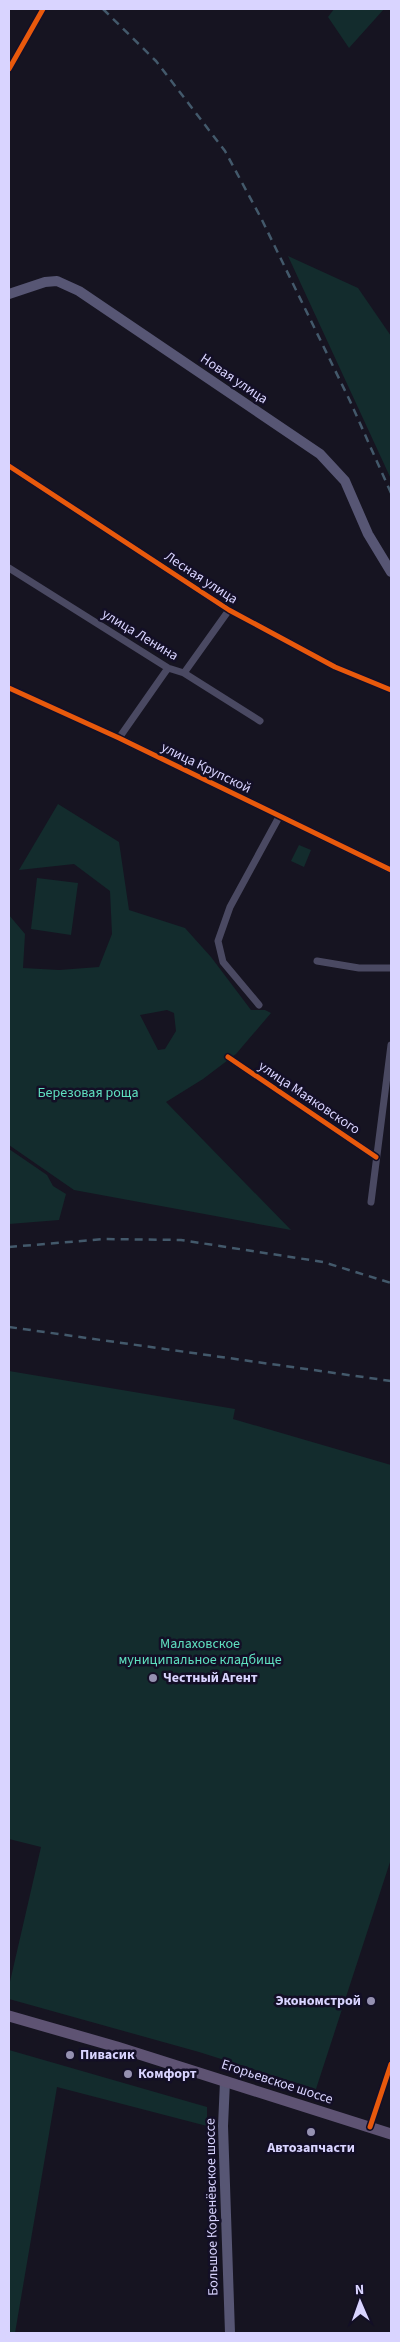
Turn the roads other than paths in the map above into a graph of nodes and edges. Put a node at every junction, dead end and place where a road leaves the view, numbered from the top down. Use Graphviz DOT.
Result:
graph roads {
  1 [pos="44,9"];
  2 [pos="9,69"];
  3 [pos="9,294"];
  4 [pos="9,466"];
  5 [pos="9,568"];
  6 [pos="391,572"];
  7 [pos="230,610"];
  8 [pos="168,668"];
  9 [pos="184,673"];
  10 [pos="9,688"];
  11 [pos="391,690"];
  12 [pos="260,722"];
  13 [pos="119,738"];
  14 [pos="279,817"];
  15 [pos="391,870"];
  16 [pos="317,960"];
  17 [pos="391,968"];
  18 [pos="259,1005"];
  19 [pos="391,1045"];
  20 [pos="228,1057"];
  21 [pos="376,1157"];
  22 [pos="371,1202"];
  23 [pos="9,2016"];
  24 [pos="391,2064"];
  25 [pos="225,2080"];
  26 [pos="370,2128"];
  27 [pos="391,2134"];
  28 [pos="230,2333"];
  1 -- 2 [label="street"];
  3 -- 6 [label="main road, Новая улица"];
  4 -- 7 [label="street, Лесная улица"];
  5 -- 8 [label="street, улица Ленина"];
  7 -- 9 [label="street"];
  7 -- 11 [label="street, Лесная улица"];
  8 -- 9 [label="street, улица Ленина"];
  8 -- 13 [label="street"];
  9 -- 12 [label="street, улица Ленина"];
  10 -- 13 [label="street, улица Крупской"];
  13 -- 14 [label="street, улица Крупской"];
  14 -- 15 [label="street, улица Крупской"];
  14 -- 18 [label="street"];
  16 -- 17 [label="street"];
  19 -- 21 [label="street"];
  20 -- 21 [label="street, улица Маяковского"];
  21 -- 22 [label="street"];
  23 -- 25 [label="main road, Егорьевское шоссе"];
  24 -- 26 [label="street"];
  25 -- 26 [label="main road, Егорьевское шоссе"];
  25 -- 28 [label="main road, Большое Коренёвское шоссе"];
  26 -- 27 [label="main road, Егорьевское шоссе"];
}
